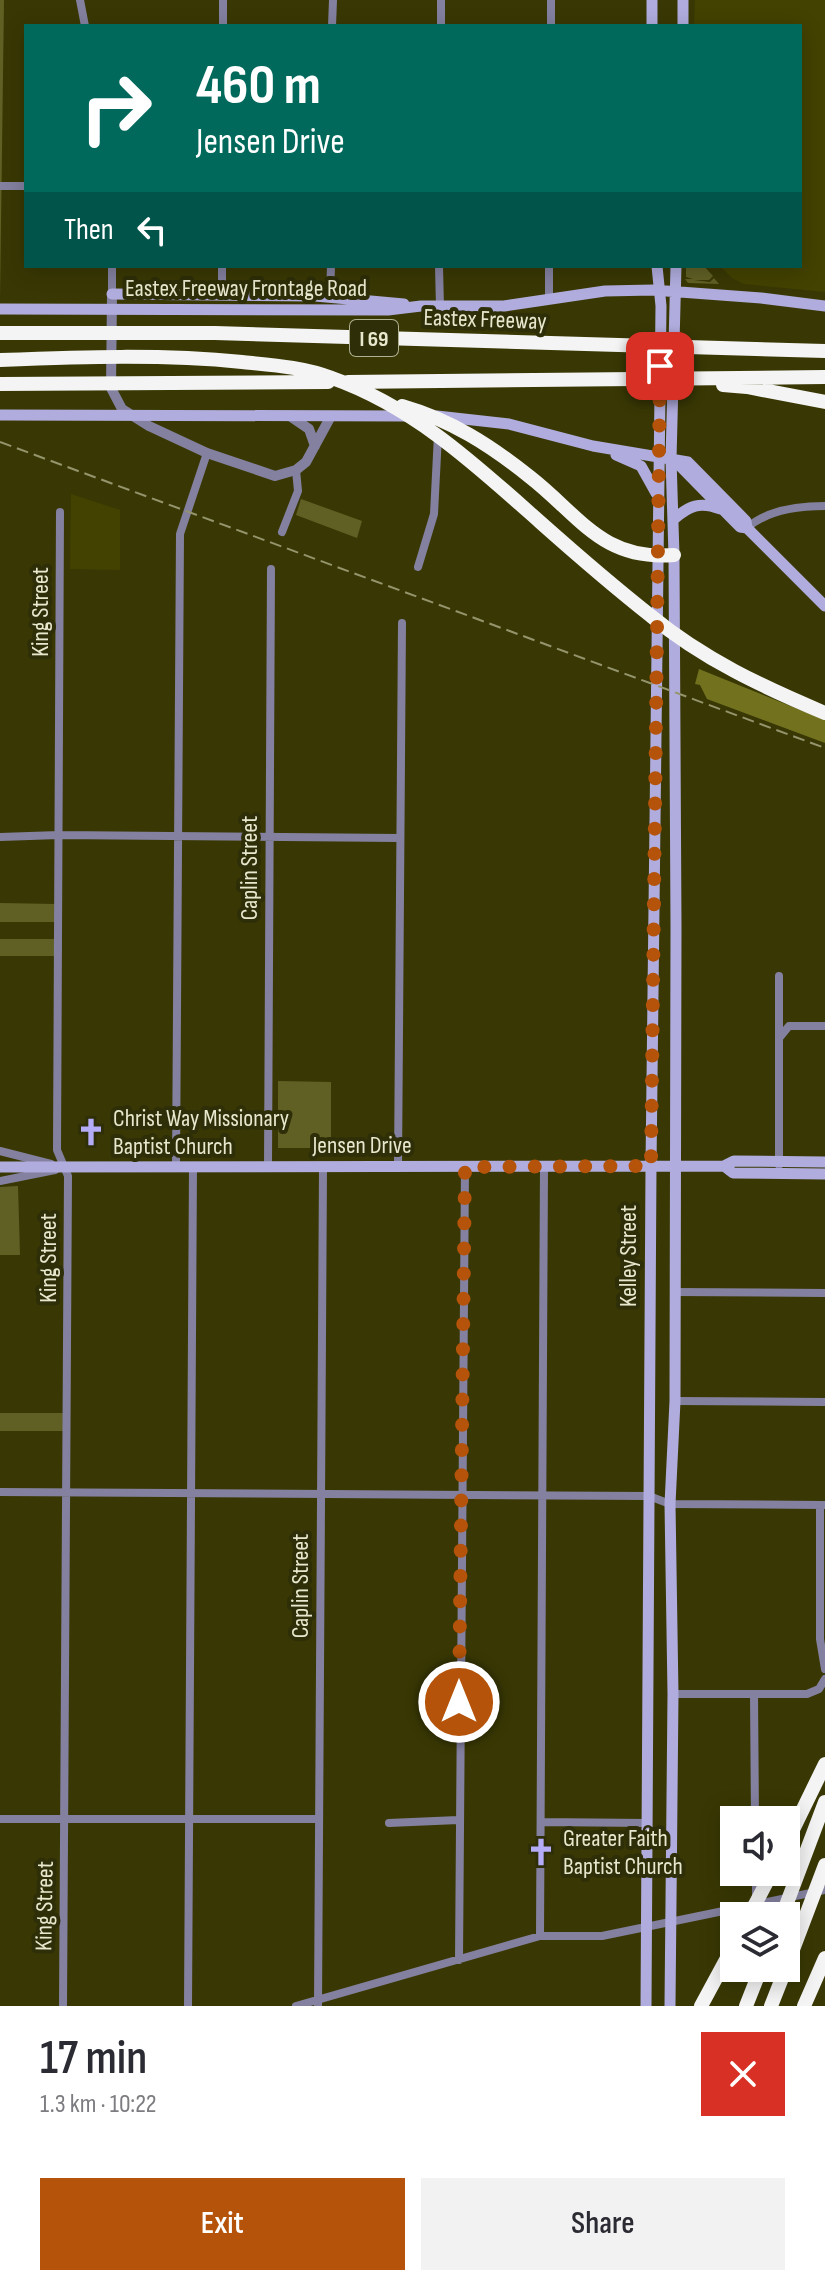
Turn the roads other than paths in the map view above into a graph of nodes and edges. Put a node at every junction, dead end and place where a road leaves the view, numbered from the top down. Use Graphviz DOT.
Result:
graph roads {
  1 [pos="80,0"];
  2 [pos="223,0"];
  3 [pos="333,0"];
  4 [pos="441,0"];
  5 [pos="551,0"];
  6 [pos="652,0"];
  7 [pos="683,0"];
  8 [pos="85,24"];
  9 [pos="223,24"];
  10 [pos="332,24"];
  11 [pos="441,24"];
  12 [pos="551,24"];
  13 [pos="652,24"];
  14 [pos="683,24"];
  15 [pos="0,186"];
  16 [pos="24,186"];
  17 [pos="112,268"];
  18 [pos="222,268"];
  19 [pos="331,268"];
  20 [pos="439,268"];
  21 [pos="549,268"];
  22 [pos="657,268"];
  23 [pos="676,268"];
  24 [pos="659,290"];
  25 [pos="674,292"];
  26 [pos="112,294"];
  27 [pos="222,295"];
  28 [pos="330,296"];
  29 [pos="549,298"];
  30 [pos="421,306"];
  31 [pos="667,306"];
  32 [pos="825,306"];
  33 [pos="440,307"];
  34 [pos="0,309"];
  35 [pos="0,333"];
  36 [pos="825,340"];
  37 [pos="751,349"];
  38 [pos="825,351"];
  39 [pos="0,360"];
  40 [pos="825,377"];
  41 [pos="635,379"];
  42 [pos="0,384"];
  43 [pos="382,400"];
  44 [pos="825,402"];
  45 [pos="0,415"];
  46 [pos="290,416"];
  47 [pos="331,416"];
  48 [pos="438,416"];
  49 [pos="315,446"];
  50 [pos="593,446"];
  51 [pos="207,453"];
  52 [pos="658,457"];
  53 [pos="671,459"];
  54 [pos="296,470"];
  55 [pos="658,497"];
  56 [pos="825,506"];
  57 [pos="724,511"];
  58 [pos="60,512"];
  59 [pos="674,519"];
  60 [pos="747,528"];
  61 [pos="282,532"];
  62 [pos="674,555"];
  63 [pos="658,556"];
  64 [pos="418,567"];
  65 [pos="271,569"];
  66 [pos="825,606"];
  67 [pos="402,623"];
  68 [pos="825,713"];
  69 [pos="59,835"];
  70 [pos="0,837"];
  71 [pos="178,837"];
  72 [pos="270,837"];
  73 [pos="399,838"];
  74 [pos="779,976"];
  75 [pos="825,1026"];
  76 [pos="779,1038"];
  77 [pos="0,1151"];
  78 [pos="825,1162"];
  79 [pos="193,1166"];
  80 [pos="268,1166"];
  81 [pos="544,1166"];
  82 [pos="651,1166"];
  83 [pos="676,1166"];
  84 [pos="0,1167"];
  85 [pos="176,1167"];
  86 [pos="323,1167"];
  87 [pos="398,1167"];
  88 [pos="465,1167"];
  89 [pos="779,1167"];
  90 [pos="63,1168"];
  91 [pos="825,1174"];
  92 [pos="0,1181"];
  93 [pos="675,1292"];
  94 [pos="825,1293"];
  95 [pos="675,1401"];
  96 [pos="825,1402"];
  97 [pos="0,1492"];
  98 [pos="67,1492"];
  99 [pos="190,1493"];
  100 [pos="319,1494"];
  101 [pos="461,1495"];
  102 [pos="542,1495"];
  103 [pos="649,1496"];
  104 [pos="670,1504"];
  105 [pos="822,1505"];
  106 [pos="825,1669"];
  107 [pos="825,1679"];
  108 [pos="673,1694"];
  109 [pos="754,1694"];
  110 [pos="825,1764"];
  111 [pos="825,1802"];
  112 [pos="755,1806"];
  113 [pos="800,1815"];
  114 [pos="0,1819"];
  115 [pos="318,1819"];
  116 [pos="65,1820"];
  117 [pos="458,1820"];
  118 [pos="189,1821"];
  119 [pos="541,1822"];
  120 [pos="389,1823"];
  121 [pos="647,1823"];
  122 [pos="825,1865"];
  123 [pos="825,1890"];
  124 [pos="782,1902"];
  125 [pos="788,1902"];
  126 [pos="720,1915"];
  127 [pos="672,1922"];
  128 [pos="647,1928"];
  129 [pos="800,1931"];
  130 [pos="540,1936"];
  131 [pos="825,1958"];
  132 [pos="459,1960"];
  133 [pos="720,1971"];
  134 [pos="755,1982"];
  135 [pos="780,1982"];
  136 [pos="318,2003"];
  137 [pos="63,2006"];
  138 [pos="188,2006"];
  139 [pos="296,2006"];
  140 [pos="646,2006"];
  141 [pos="670,2006"];
  142 [pos="701,2006"];
  143 [pos="746,2006"];
  144 [pos="771,2006"];
  145 [pos="804,2006"];
  1 -- 8 [label="street"];
  2 -- 9 [label="street"];
  3 -- 10 [label="street"];
  4 -- 11 [label="street"];
  5 -- 12 [label="street"];
  6 -- 13 [label="main road"];
  7 -- 14 [label="main road"];
  15 -- 16 [label="street"];
  17 -- 26 [label="street"];
  18 -- 27 [label="street"];
  19 -- 28 [label="street"];
  20 -- 33 [label="street"];
  21 -- 29 [label="street"];
  22 -- 24 [label="main road, Kelley Street"];
  23 -- 25 [label="main road, Kelley Street"];
  24 -- 25 [label="main road, Eastex Freeway Frontage Road"];
  24 -- 29 [label="main road, Eastex Freeway Frontage Road"];
  24 -- 31 [label="main road, Kelley Street"];
  25 -- 31 [label="main road, Kelley Street"];
  25 -- 32 [label="main road, Eastex Freeway Frontage Road"];
  26 -- 27 [label="main road"];
  26 -- 51 [label="street"];
  27 -- 28 [label="main road"];
  28 -- 30 [label="main road"];
  29 -- 33 [label="main road, Eastex Freeway Frontage Road"];
  30 -- 33 [label="main road, Eastex Freeway Frontage Road"];
  30 -- 34 [label="main road, Eastex Freeway Frontage Road"];
  31 -- 52 [label="main road, Kelley Street"];
  31 -- 53 [label="main road, Kelley Street"];
  35 -- 37 [label="highway, Eastex Freeway / I 69"];
  36 -- 37 [label="highway"];
  37 -- 38 [label="highway, Eastex Freeway / I 69"];
  39 -- 43 [label="highway"];
  40 -- 41 [label="highway, I 69"];
  41 -- 42 [label="highway, I 69"];
  41 -- 44 [label="highway"];
  43 -- 63 [label="highway"];
  43 -- 68 [label="highway"];
  45 -- 46 [label="main road"];
  46 -- 47 [label="main road"];
  46 -- 49 [label="street"];
  47 -- 48 [label="main road"];
  47 -- 49 [label="street"];
  48 -- 50 [label="main road"];
  48 -- 64 [label="street"];
  49 -- 54 [label="street"];
  50 -- 52 [label="main road"];
  50 -- 55 [label="main road"];
  51 -- 54 [label="street"];
  51 -- 71 [label="street"];
  52 -- 53 [label="main road"];
  52 -- 55 [label="main road, Kelley Street"];
  53 -- 57 [label="main road"];
  53 -- 59 [label="main road, Kelley Street"];
  53 -- 60 [label="main road"];
  54 -- 61 [label="street"];
  55 -- 63 [label="main road, Kelley Street"];
  56 -- 60 [label="street"];
  57 -- 59 [label="main road"];
  57 -- 60 [label="main road"];
  58 -- 69 [label="street, King Street"];
  59 -- 62 [label="main road, Kelley Street"];
  60 -- 66 [label="main road"];
  62 -- 63 [label="highway"];
  62 -- 83 [label="main road, Kelley Street"];
  63 -- 82 [label="main road, Kelley Street"];
  65 -- 72 [label="street, Caplin Street"];
  67 -- 73 [label="street"];
  69 -- 70 [label="street"];
  69 -- 71 [label="street"];
  69 -- 90 [label="street, King Street"];
  71 -- 72 [label="street"];
  71 -- 85 [label="street"];
  72 -- 73 [label="street"];
  72 -- 80 [label="street, Caplin Street"];
  73 -- 87 [label="street"];
  74 -- 76 [label="street"];
  75 -- 76 [label="street"];
  76 -- 89 [label="street"];
  77 -- 90 [label="street"];
  78 -- 89 [label="main road, Jensen Drive"];
  79 -- 80 [label="main road, Jensen Drive"];
  79 -- 85 [label="main road, Jensen Drive"];
  79 -- 99 [label="street"];
  80 -- 86 [label="main road, Jensen Drive"];
  81 -- 82 [label="main road, Jensen Drive"];
  81 -- 88 [label="main road, Jensen Drive"];
  81 -- 102 [label="street"];
  82 -- 83 [label="main road, Jensen Drive"];
  82 -- 103 [label="main road, Kelley Street"];
  83 -- 89 [label="main road, Jensen Drive"];
  83 -- 93 [label="main road, Kelley Street"];
  84 -- 90 [label="main road, Jensen Drive"];
  85 -- 90 [label="main road, Jensen Drive"];
  86 -- 87 [label="main road, Jensen Drive"];
  86 -- 100 [label="street, Caplin Street"];
  87 -- 88 [label="main road, Jensen Drive"];
  88 -- 101 [label="street"];
  89 -- 91 [label="main road, Jensen Drive"];
  90 -- 92 [label="street"];
  90 -- 98 [label="street, King Street"];
  93 -- 94 [label="street"];
  93 -- 95 [label="main road, Kelley Street"];
  95 -- 96 [label="street"];
  95 -- 104 [label="main road, Kelley Street"];
  97 -- 98 [label="street"];
  98 -- 99 [label="street"];
  98 -- 116 [label="street, King Street"];
  99 -- 100 [label="street"];
  99 -- 118 [label="street"];
  100 -- 101 [label="street"];
  100 -- 115 [label="street, Caplin Street"];
  101 -- 102 [label="street"];
  101 -- 117 [label="street"];
  102 -- 103 [label="street"];
  102 -- 119 [label="street"];
  103 -- 104 [label="street"];
  103 -- 121 [label="main road, Kelley Street"];
  104 -- 105 [label="street"];
  104 -- 108 [label="main road, Kelley Street"];
  105 -- 106 [label="street"];
  107 -- 109 [label="street"];
  108 -- 109 [label="street"];
  108 -- 127 [label="main road, Kelley Street"];
  109 -- 112 [label="street"];
  110 -- 113 [label="highway"];
  111 -- 125 [label="highway"];
  114 -- 116 [label="street"];
  115 -- 118 [label="street"];
  115 -- 136 [label="street, Caplin Street"];
  116 -- 118 [label="street"];
  116 -- 137 [label="street, King Street"];
  117 -- 120 [label="street"];
  117 -- 132 [label="street"];
  118 -- 138 [label="street"];
  119 -- 121 [label="street"];
  119 -- 130 [label="street"];
  121 -- 128 [label="main road, Kelley Street"];
  122 -- 129 [label="highway"];
  123 -- 124 [label="street"];
  126 -- 127 [label="street"];
  127 -- 128 [label="street"];
  127 -- 141 [label="main road, Kelley Street"];
  128 -- 130 [label="street"];
  128 -- 140 [label="main road, Kelley Street"];
  130 -- 132 [label="street"];
  131 -- 145 [label="highway"];
  132 -- 136 [label="street"];
  133 -- 142 [label="highway"];
  134 -- 143 [label="highway"];
  135 -- 144 [label="highway"];
  136 -- 139 [label="street"];
}
